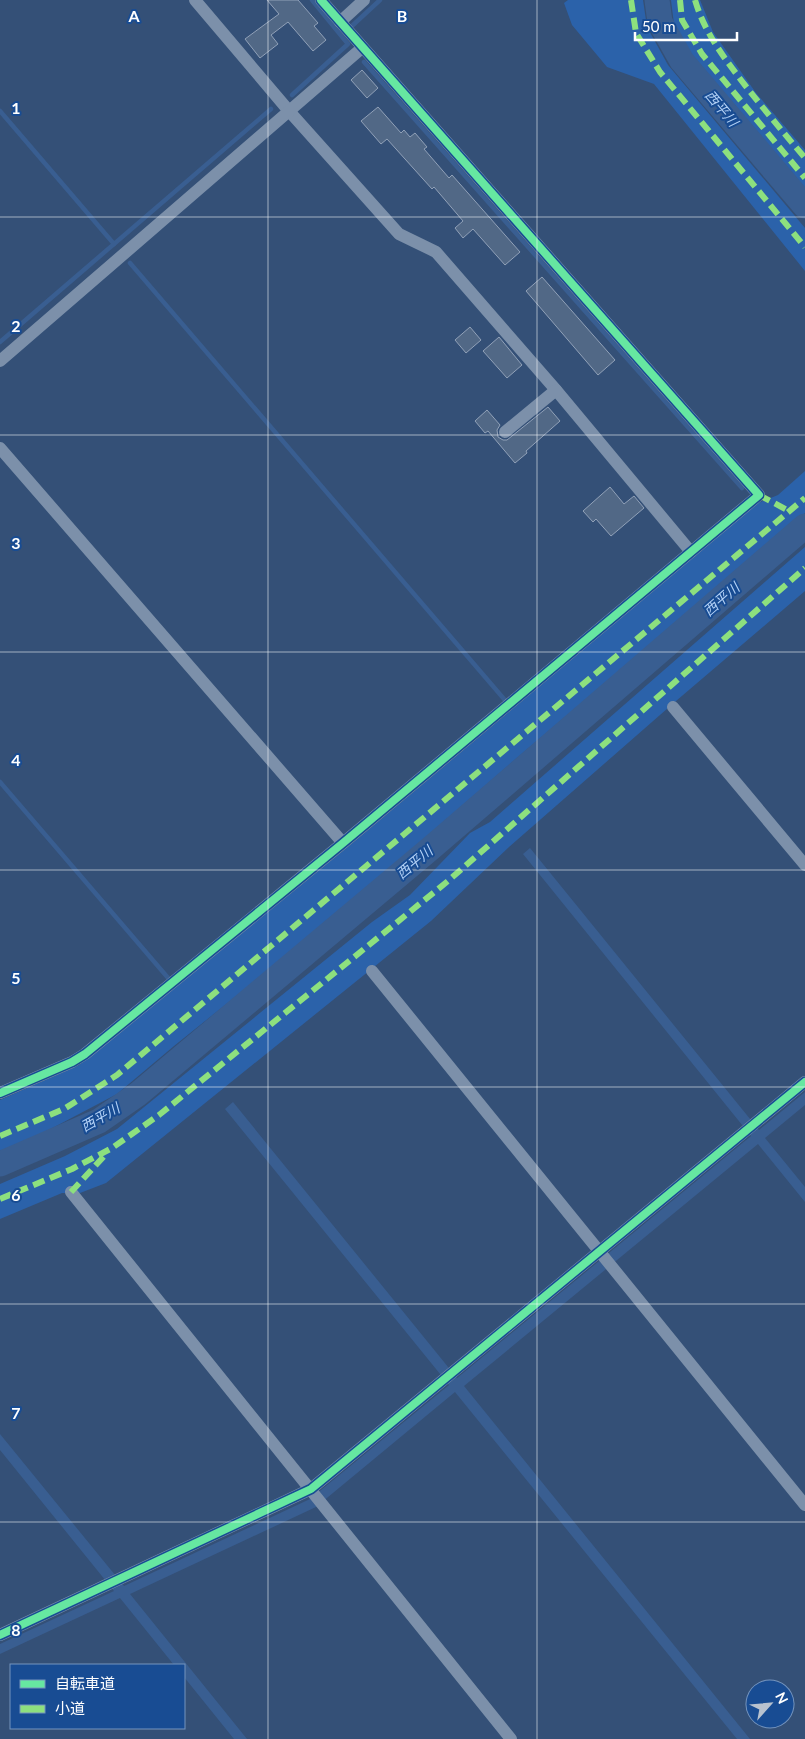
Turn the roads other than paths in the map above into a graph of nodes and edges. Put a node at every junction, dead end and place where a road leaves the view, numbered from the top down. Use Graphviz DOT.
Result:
graph roads {
  1 [pos="195,0"];
  2 [pos="321,0"];
  3 [pos="364,0"];
  4 [pos="340,22"];
  5 [pos="362,48"];
  6 [pos="289,111"];
  7 [pos="0,361"];
  8 [pos="556,390"];
  9 [pos="505,432"];
  10 [pos="0,448"];
  11 [pos="691,552"];
  12 [pos="673,707"];
  13 [pos="344,843"];
  14 [pos="805,865"];
  15 [pos="372,971"];
  16 [pos="805,1082"];
  17 [pos="0,1092"];
  18 [pos="71,1192"];
  19 [pos="598,1252"];
  20 [pos="311,1489"];
  21 [pos="805,1505"];
  22 [pos="0,1635"];
  23 [pos="511,1739"];
  1 -- 6 [label="street"];
  2 -- 4 [label="street"];
  3 -- 4 [label="street"];
  4 -- 5 [label="street"];
  5 -- 6 [label="street"];
  5 -- 11 [label="street"];
  6 -- 7 [label="street"];
  6 -- 8 [label="street"];
  8 -- 9 [label="street"];
  8 -- 11 [label="street"];
  10 -- 13 [label="street"];
  11 -- 13 [label="street"];
  12 -- 14 [label="street"];
  13 -- 17 [label="street"];
  15 -- 19 [label="street"];
  16 -- 19 [label="street"];
  18 -- 20 [label="street"];
  19 -- 20 [label="street"];
  19 -- 21 [label="street"];
  20 -- 22 [label="street"];
  20 -- 23 [label="street"];
}
